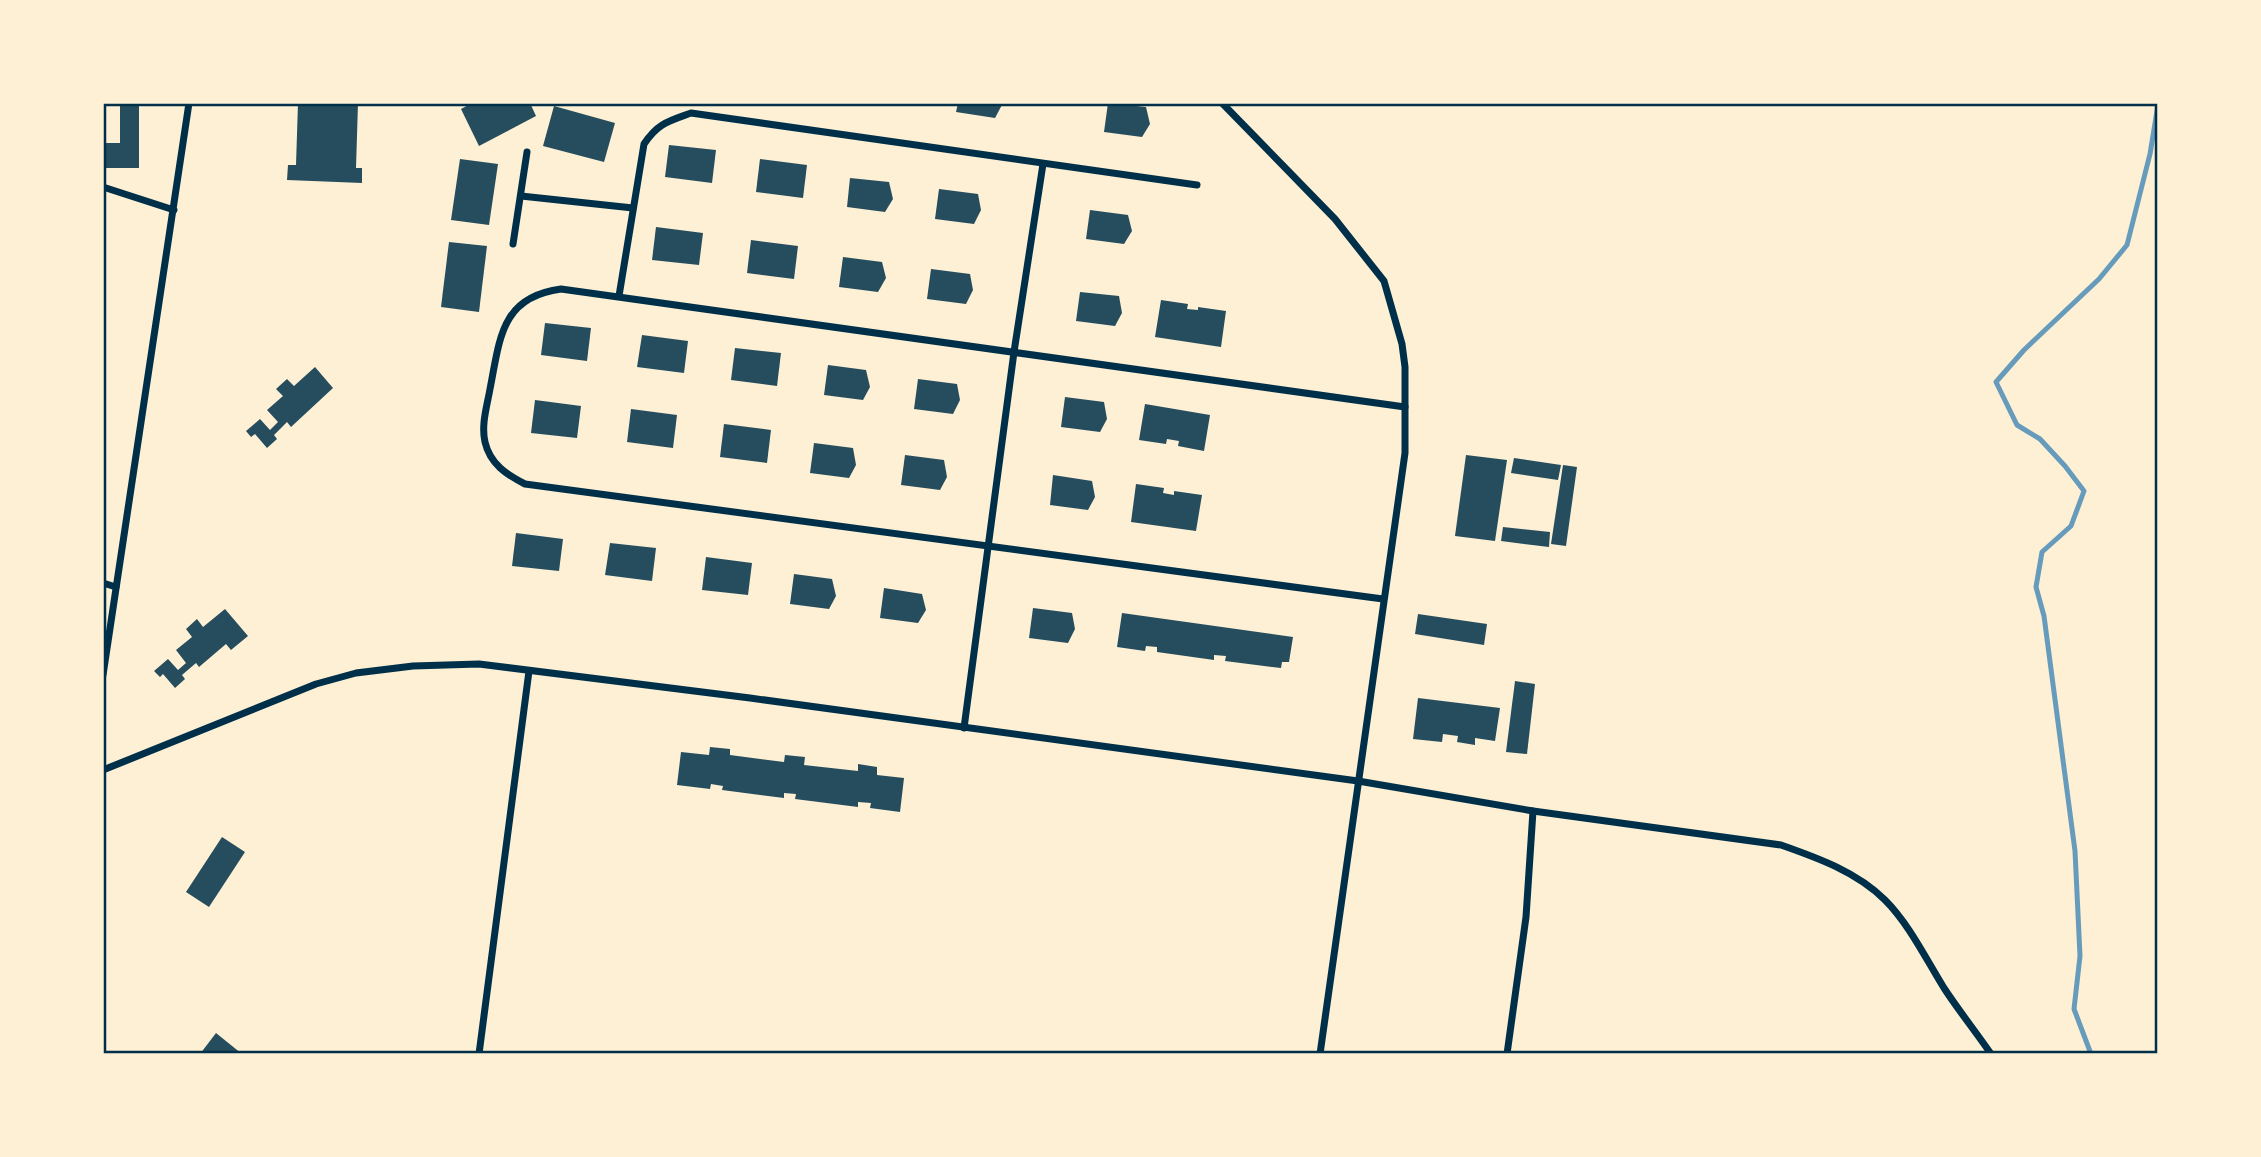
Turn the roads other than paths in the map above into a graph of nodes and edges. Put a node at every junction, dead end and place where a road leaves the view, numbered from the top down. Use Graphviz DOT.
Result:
graph roads {
  1 [pos="189,103"];
  2 [pos="1222,103"];
  3 [pos="527,152"];
  4 [pos="1043,164"];
  5 [pos="1197,186"];
  6 [pos="103,187"];
  7 [pos="521,195"];
  8 [pos="633,208"];
  9 [pos="174,210"];
  10 [pos="513,244"];
  11 [pos="619,296"];
  12 [pos="1014,352"];
  13 [pos="1405,407"];
  14 [pos="988,546"];
  15 [pos="103,583"];
  16 [pos="116,587"];
  17 [pos="1383,599"];
  18 [pos="529,671"];
  19 [pos="103,675"];
  20 [pos="964,728"];
  21 [pos="103,770"];
  22 [pos="1358,781"];
  23 [pos="1533,811"];
  24 [pos="480,1054"];
  25 [pos="1320,1054"];
  26 [pos="1507,1054"];
  27 [pos="1991,1054"];
  1 -- 9 [label="street"];
  2 -- 13 [label="street"];
  3 -- 7 [label="street"];
  4 -- 5 [label="street"];
  4 -- 8 [label="street"];
  4 -- 12 [label="street"];
  6 -- 9 [label="street"];
  7 -- 8 [label="street"];
  7 -- 10 [label="street"];
  8 -- 11 [label="street"];
  9 -- 16 [label="street"];
  11 -- 12 [label="street"];
  11 -- 14 [label="street"];
  12 -- 13 [label="street"];
  12 -- 14 [label="street"];
  13 -- 17 [label="street"];
  14 -- 17 [label="street"];
  14 -- 20 [label="street"];
  15 -- 16 [label="street"];
  16 -- 19 [label="street"];
  17 -- 22 [label="street"];
  18 -- 20 [label="street"];
  18 -- 21 [label="street"];
  18 -- 24 [label="street"];
  20 -- 22 [label="street"];
  22 -- 23 [label="street"];
  22 -- 25 [label="street"];
  23 -- 26 [label="street"];
  23 -- 27 [label="street"];
}
